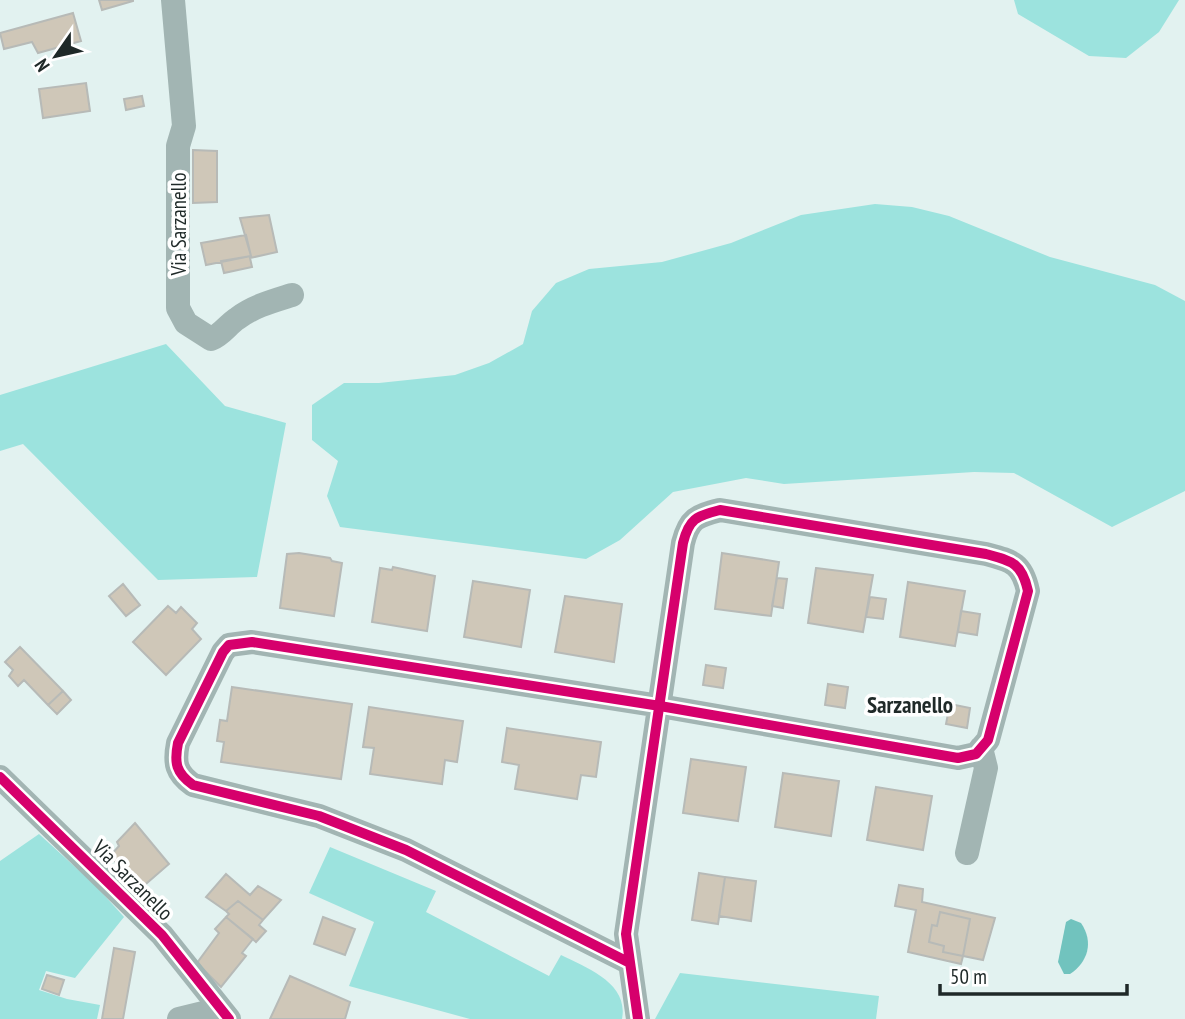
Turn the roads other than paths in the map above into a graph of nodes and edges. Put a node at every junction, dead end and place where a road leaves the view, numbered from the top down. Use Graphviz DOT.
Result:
graph roads {
  1 [pos="173,0"];
  2 [pos="292,295"];
  3 [pos="660,706"];
  4 [pos="981,748"];
  5 [pos="0,777"];
  6 [pos="967,853"];
  7 [pos="630,963"];
  8 [pos="225,1014"];
  9 [pos="179,1019"];
  10 [pos="638,1019"];
  1 -- 2 [label="street, Via Sarzanello"];
  3 -- 4 [label="street"];
  3 -- 4 [label="street"];
  3 -- 7 [label="street"];
  3 -- 7 [label="street"];
  4 -- 6 [label="street"];
  5 -- 8 [label="street, Via Sarzanello"];
  7 -- 10 [label="street"];
  8 -- 9 [label="street"];
}
